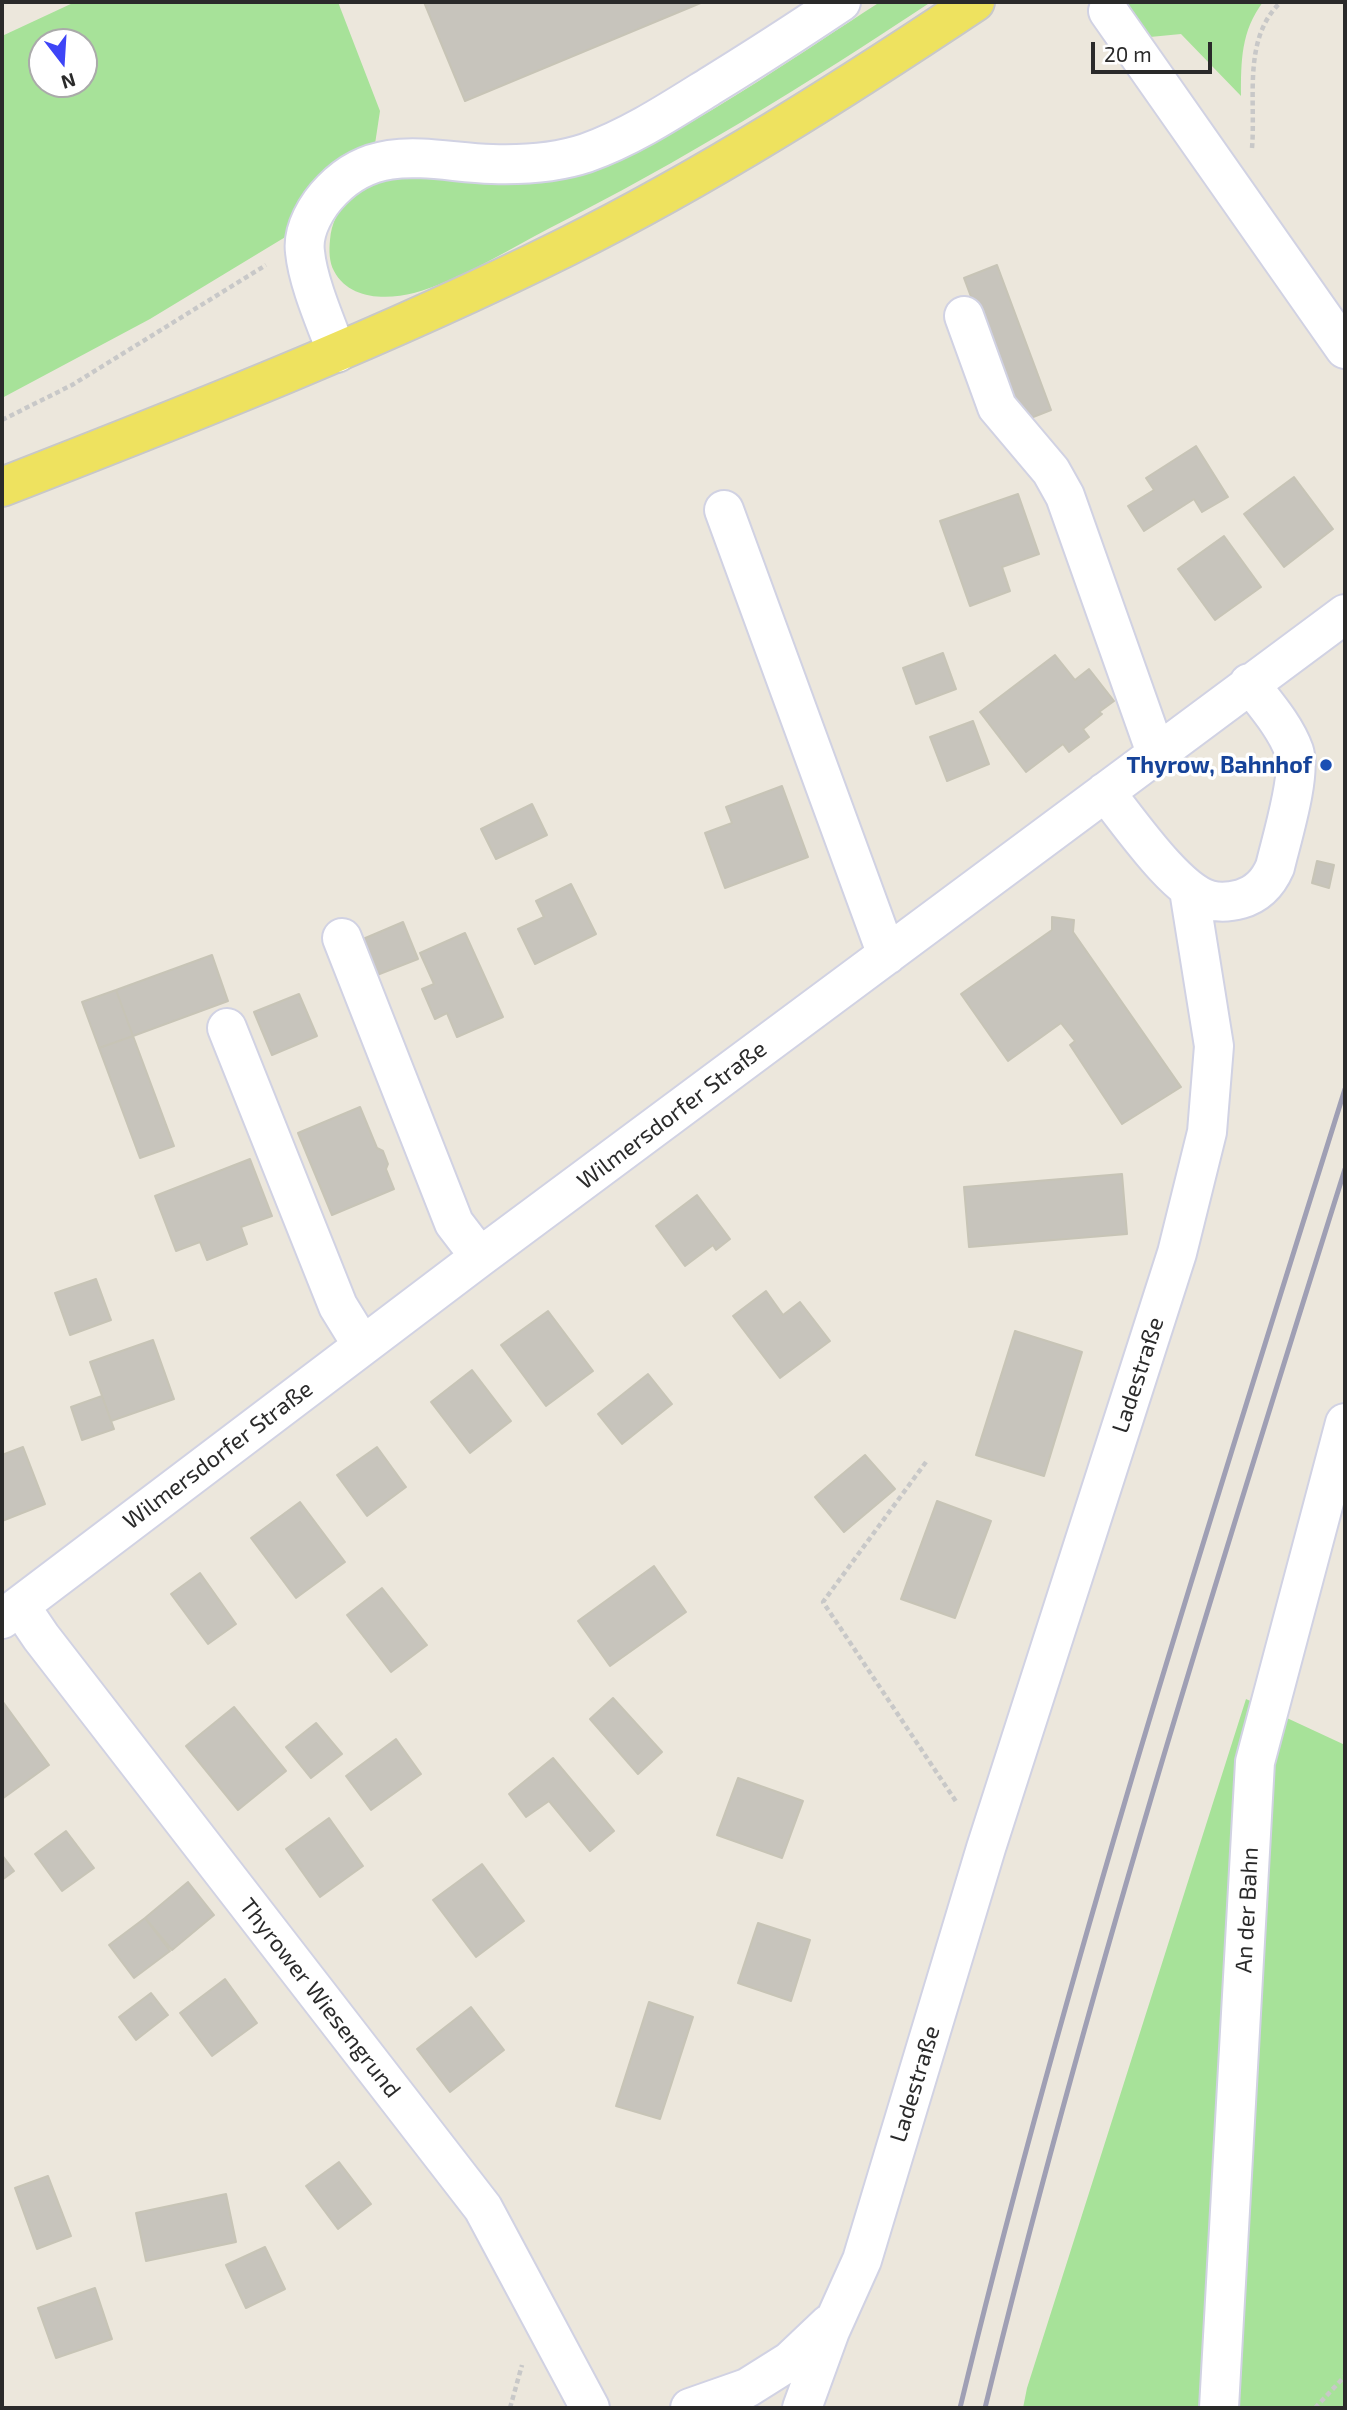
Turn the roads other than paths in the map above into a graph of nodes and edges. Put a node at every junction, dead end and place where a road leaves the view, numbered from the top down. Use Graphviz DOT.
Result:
graph roads {
  1 [pos="841,2"];
  2 [pos="975,2"];
  3 [pos="1108,11"];
  4 [pos="964,316"];
  5 [pos="1345,349"];
  6 [pos="337,353"];
  7 [pos="2,488"];
  8 [pos="724,510"];
  9 [pos="1345,614"];
  10 [pos="1249,684"];
  11 [pos="1156,754"];
  12 [pos="1105,792"];
  13 [pos="1189,890"];
  14 [pos="342,938"];
  15 [pos="887,955"];
  16 [pos="227,1028"];
  17 [pos="480,1257"];
  18 [pos="362,1345"];
  19 [pos="1345,1423"];
  20 [pos="11,1612"];
  21 [pos="836,2318"];
  22 [pos="586,2400"];
  23 [pos="690,2408"];
  24 [pos="802,2408"];
  25 [pos="1219,2408"];
  1 -- 6 [label="street"];
  2 -- 6 [label="main road"];
  3 -- 5 [label="street"];
  4 -- 11 [label="street"];
  6 -- 7 [label="main road"];
  8 -- 15 [label="street"];
  9 -- 10 [label="street, Wilmersdorfer Straße"];
  10 -- 11 [label="street, Wilmersdorfer Straße"];
  10 -- 13 [label="street"];
  11 -- 12 [label="street, Wilmersdorfer Straße"];
  12 -- 13 [label="street"];
  12 -- 15 [label="street, Wilmersdorfer Straße"];
  13 -- 21 [label="street, Ladestraße"];
  14 -- 17 [label="street"];
  15 -- 17 [label="street, Wilmersdorfer Straße"];
  16 -- 18 [label="street"];
  17 -- 18 [label="street, Wilmersdorfer Straße"];
  18 -- 20 [label="street, Wilmersdorfer Straße"];
  19 -- 25 [label="street, An der Bahn"];
  20 -- 22 [label="street, Thyrower Wiesengrund"];
  21 -- 23 [label="street"];
  21 -- 24 [label="street, Ladestraße"];
}
